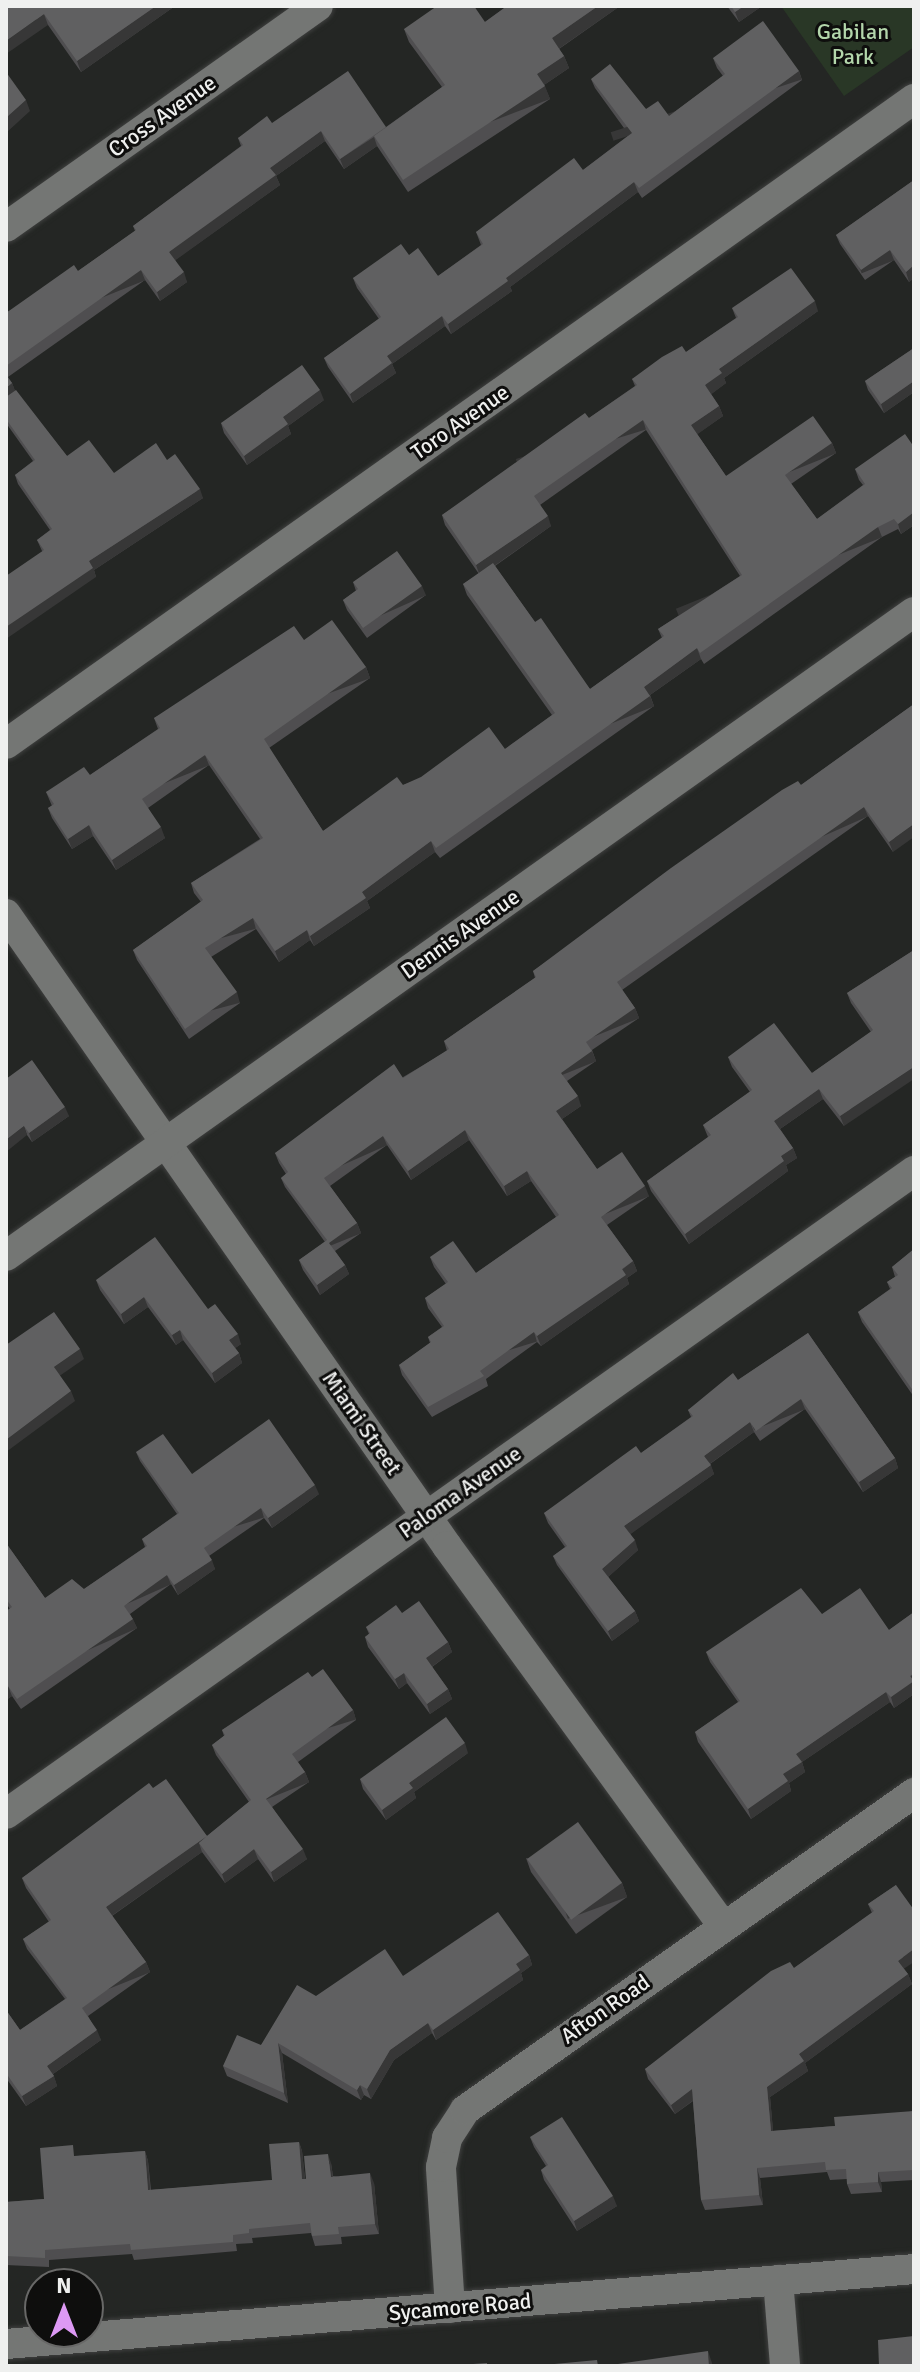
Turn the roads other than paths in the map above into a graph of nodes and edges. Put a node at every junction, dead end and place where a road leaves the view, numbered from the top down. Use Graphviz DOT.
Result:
graph roads {
  1 [pos="318,6"];
  2 [pos="914,99"];
  3 [pos="6,227"];
  4 [pos="914,612"];
  5 [pos="6,744"];
  6 [pos="6,914"];
  7 [pos="166,1142"];
  8 [pos="914,1171"];
  9 [pos="6,1256"];
  10 [pos="426,1517"];
  11 [pos="914,1793"];
  12 [pos="6,1814"];
  13 [pos="724,1927"];
  14 [pos="914,2269"];
  15 [pos="778,2280"];
  16 [pos="450,2308"];
  17 [pos="6,2344"];
  18 [pos="785,2366"];
  1 -- 3 [label="street, Cross Avenue"];
  2 -- 5 [label="street, Toro Avenue"];
  4 -- 7 [label="street, Dennis Avenue"];
  6 -- 7 [label="street, Miami Street"];
  7 -- 9 [label="street, Dennis Avenue"];
  7 -- 10 [label="street, Miami Street"];
  8 -- 10 [label="street, Paloma Avenue"];
  10 -- 12 [label="street, Paloma Avenue"];
  10 -- 13 [label="street, Miami Street"];
  11 -- 13 [label="street, Afton Road"];
  13 -- 16 [label="street, Afton Road"];
  14 -- 15 [label="street, Sycamore Road"];
  15 -- 16 [label="street, Sycamore Road"];
  15 -- 18 [label="street"];
  16 -- 17 [label="street, Sycamore Road"];
}
